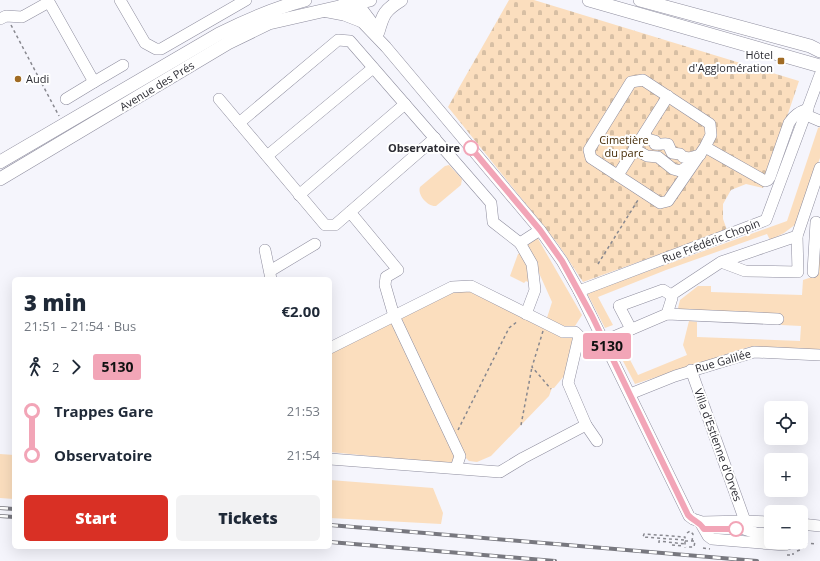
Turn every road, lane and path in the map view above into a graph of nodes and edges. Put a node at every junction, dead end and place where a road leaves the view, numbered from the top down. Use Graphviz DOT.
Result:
graph roads {
  1 [pos="120,0"];
  2 [pos="246,0"];
  3 [pos="305,0"];
  4 [pos="401,0"];
  5 [pos="589,0"];
  6 [pos="640,0"];
  7 [pos="352,1"];
  8 [pos="323,11"];
  9 [pos="3,18"];
  10 [pos="362,22"];
  11 [pos="269,23"];
  12 [pos="378,32"];
  13 [pos="179,38"];
  14 [pos="386,47"];
  15 [pos="820,51"];
  16 [pos="188,52"];
  17 [pos="196,63"];
  18 [pos="123,65"];
  19 [pos="820,66"];
  20 [pos="373,68"];
  21 [pos="820,75"];
  22 [pos="94,82"];
  23 [pos="668,96"];
  24 [pos="66,99"];
  25 [pos="219,100"];
  26 [pos="405,104"];
  27 [pos="807,112"];
  28 [pos="60,119"];
  29 [pos="820,121"];
  30 [pos="239,123"];
  31 [pos="435,138"];
  32 [pos="663,146"];
  33 [pos="634,149"];
  34 [pos="700,154"];
  35 [pos="267,156"];
  36 [pos="0,162"];
  37 [pos="820,168"];
  38 [pos="618,175"];
  39 [pos="0,179"];
  40 [pos="643,191"];
  41 [pos="299,195"];
  42 [pos="350,212"];
  43 [pos="818,220"];
  44 [pos="540,230"];
  45 [pos="797,236"];
  46 [pos="315,244"];
  47 [pos="520,244"];
  48 [pos="265,250"];
  49 [pos="721,262"];
  50 [pos="598,264"];
  51 [pos="813,272"];
  52 [pos="270,275"];
  53 [pos="579,291"];
  54 [pos="671,295"];
  55 [pos="525,313"];
  56 [pos="667,314"];
  57 [pos="394,316"];
  58 [pos="778,319"];
  59 [pos="546,323"];
  60 [pos="631,329"];
  61 [pos="604,341"];
  62 [pos="332,347"];
  63 [pos="820,355"];
  64 [pos="532,367"];
  65 [pos="691,370"];
  66 [pos="551,389"];
  67 [pos="630,394"];
  68 [pos="521,425"];
  69 [pos="586,425"];
  70 [pos="453,441"];
  71 [pos="597,441"];
  72 [pos="332,458"];
  73 [pos="456,468"];
  74 [pos="764,523"];
  75 [pos="702,525"];
  76 [pos="743,525"];
  77 [pos="820,526"];
  78 [pos="764,527"];
  79 [pos="808,527"];
  80 [pos="687,533"];
  81 [pos="764,534"];
  82 [pos="684,540"];
  83 [pos="692,541"];
  84 [pos="659,543"];
  85 [pos="808,543"];
  86 [pos="685,544"];
  87 [pos="764,544"];
  88 [pos="817,544"];
  89 [pos="672,546"];
  90 [pos="685,547"];
  91 [pos="704,548"];
  92 [pos="711,549"];
  1 -- 13 [label="street"];
  2 -- 13 [label="street"];
  3 -- 16 [label="main road, Avenue des Prés"];
  4 -- 12 [label="main road"];
  5 -- 19 [label="main road"];
  6 -- 15 [label="main road"];
  7 -- 8 [label="main road, Avenue des Prés"];
  7 -- 10 [label="street"];
  7 -- 11 [label="main road"];
  7 -- 12 [label="street"];
  8 -- 10 [label="street"];
  8 -- 11 [label="main road, Avenue des Prés"];
  9 -- 22 [label="street"];
  9 -- 28 [label="path"];
  10 -- 14 [label="street"];
  11 -- 17 [label="main road, Avenue des Prés"];
  12 -- 14 [label="street"];
  13 -- 16 [label="street"];
  14 -- 44 [label="street"];
  16 -- 17 [label="street"];
  16 -- 36 [label="main road, Avenue des Prés"];
  17 -- 39 [label="main road, Avenue des Prés"];
  18 -- 22 [label="street"];
  20 -- 26 [label="street"];
  20 -- 30 [label="street"];
  20 -- 35 [label="street"];
  21 -- 27 [label="street, Rue Frédéric Chopin"];
  22 -- 24 [label="street"];
  23 -- 32 [label="street"];
  23 -- 34 [label="street"];
  23 -- 38 [label="street"];
  25 -- 30 [label="street"];
  26 -- 31 [label="street"];
  26 -- 41 [label="street"];
  27 -- 29 [label="street"];
  27 -- 34 [label="street"];
  27 -- 53 [label="street, Rue Frédéric Chopin"];
  30 -- 35 [label="street"];
  31 -- 42 [label="street"];
  31 -- 47 [label="street"];
  32 -- 33 [label="street"];
  32 -- 34 [label="street"];
  33 -- 34 [label="street"];
  33 -- 38 [label="street"];
  34 -- 40 [label="street"];
  35 -- 41 [label="street"];
  37 -- 45 [label="street"];
  38 -- 40 [label="street"];
  40 -- 50 [label="path"];
  41 -- 42 [label="street"];
  42 -- 57 [label="street"];
  43 -- 45 [label="street"];
  43 -- 51 [label="street"];
  44 -- 47 [label="street"];
  44 -- 53 [label="street"];
  45 -- 49 [label="street"];
  45 -- 49 [label="street"];
  46 -- 52 [label="street"];
  47 -- 55 [label="street"];
  48 -- 52 [label="street"];
  49 -- 54 [label="street"];
  53 -- 61 [label="street"];
  54 -- 56 [label="street"];
  54 -- 60 [label="street"];
  55 -- 57 [label="street"];
  55 -- 59 [label="street"];
  55 -- 70 [label="path"];
  56 -- 58 [label="street"];
  56 -- 60 [label="street"];
  57 -- 62 [label="street"];
  57 -- 70 [label="street"];
  59 -- 64 [label="path"];
  59 -- 69 [label="street"];
  60 -- 61 [label="street"];
  61 -- 67 [label="street"];
  63 -- 65 [label="street, Rue Galilée"];
  64 -- 66 [label="path"];
  64 -- 68 [label="path"];
  65 -- 67 [label="street, Rue Galilée"];
  65 -- 76 [label="street, Villa d'Estienne d'Orves"];
  67 -- 75 [label="street"];
  69 -- 71 [label="street"];
  69 -- 73 [label="street"];
  70 -- 73 [label="street"];
  72 -- 73 [label="street"];
  74 -- 76 [label="street"];
  75 -- 76 [label="street"];
  75 -- 87 [label="street"];
  76 -- 78 [label="street"];
  76 -- 81 [label="street"];
  77 -- 79 [label="street"];
  80 -- 83 [label="path"];
  82 -- 82 [label="path"];
  82 -- 83 [label="path"];
  82 -- 86 [label="path"];
  83 -- 90 [label="path"];
  84 -- 86 [label="path"];
  85 -- 88 [label="path"];
  86 -- 90 [label="path"];
  89 -- 90 [label="path"];
  91 -- 92 [label="path"];
}
